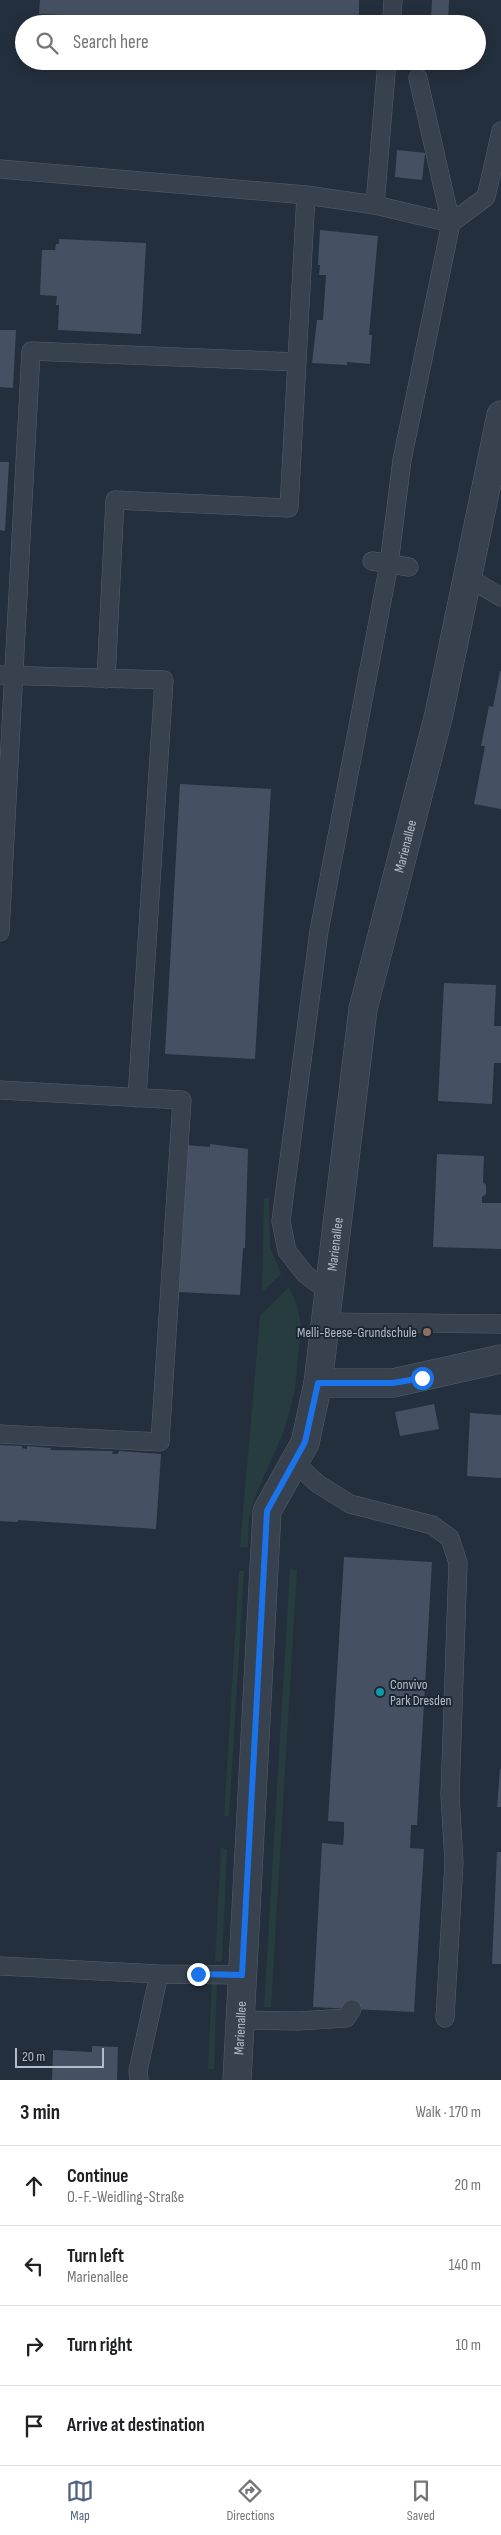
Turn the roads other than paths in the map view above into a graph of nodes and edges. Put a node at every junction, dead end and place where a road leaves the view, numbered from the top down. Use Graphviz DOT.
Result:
graph roads {
  1 [pos="386,70"];
  2 [pos="418,78"];
  3 [pos="501,131"];
  4 [pos="0,169"];
  5 [pos="306,195"];
  6 [pos="375,205"];
  7 [pos="451,222"];
  8 [pos="297,362"];
  9 [pos="501,414"];
  10 [pos="381,562"];
  11 [pos="409,567"];
  12 [pos="467,577"];
  13 [pos="501,597"];
  14 [pos="7,675"];
  15 [pos="106,679"];
  16 [pos="0,932"];
  17 [pos="0,1090"];
  18 [pos="137,1098"];
  19 [pos="329,1292"];
  20 [pos="325,1322"];
  21 [pos="501,1324"];
  22 [pos="501,1359"];
  23 [pos="318,1383"];
  24 [pos="0,1434"];
  25 [pos="294,1462"];
  26 [pos="0,1966"];
  27 [pos="159,1974"];
  28 [pos="242,1975"];
  29 [pos="352,2009"];
  30 [pos="445,2018"];
  31 [pos="240,2020"];
  32 [pos="139,2080"];
  33 [pos="237,2080"];
  1 -- 6 [label="lane"];
  2 -- 7 [label="lane"];
  3 -- 7 [label="lane"];
  4 -- 5 [label="lane"];
  5 -- 6 [label="lane"];
  5 -- 8 [label="lane"];
  6 -- 7 [label="lane"];
  7 -- 10 [label="lane"];
  8 -- 14 [label="lane"];
  8 -- 15 [label="lane"];
  9 -- 12 [label="street, Marienallee"];
  10 -- 11 [label="lane"];
  10 -- 19 [label="lane"];
  12 -- 13 [label="lane"];
  12 -- 19 [label="street, Marienallee"];
  14 -- 15 [label="lane"];
  14 -- 16 [label="lane"];
  15 -- 18 [label="lane"];
  17 -- 18 [label="lane"];
  18 -- 24 [label="lane"];
  19 -- 20 [label="street, Marienallee"];
  20 -- 21 [label="lane"];
  20 -- 23 [label="street, Marienallee"];
  22 -- 23 [label="street"];
  23 -- 25 [label="street, Marienallee"];
  25 -- 28 [label="street, Marienallee"];
  25 -- 30 [label="lane"];
  26 -- 27 [label="lane"];
  27 -- 28 [label="lane"];
  27 -- 32 [label="lane"];
  28 -- 31 [label="street, Marienallee"];
  29 -- 31 [label="lane"];
  31 -- 33 [label="street, Marienallee"];
}
